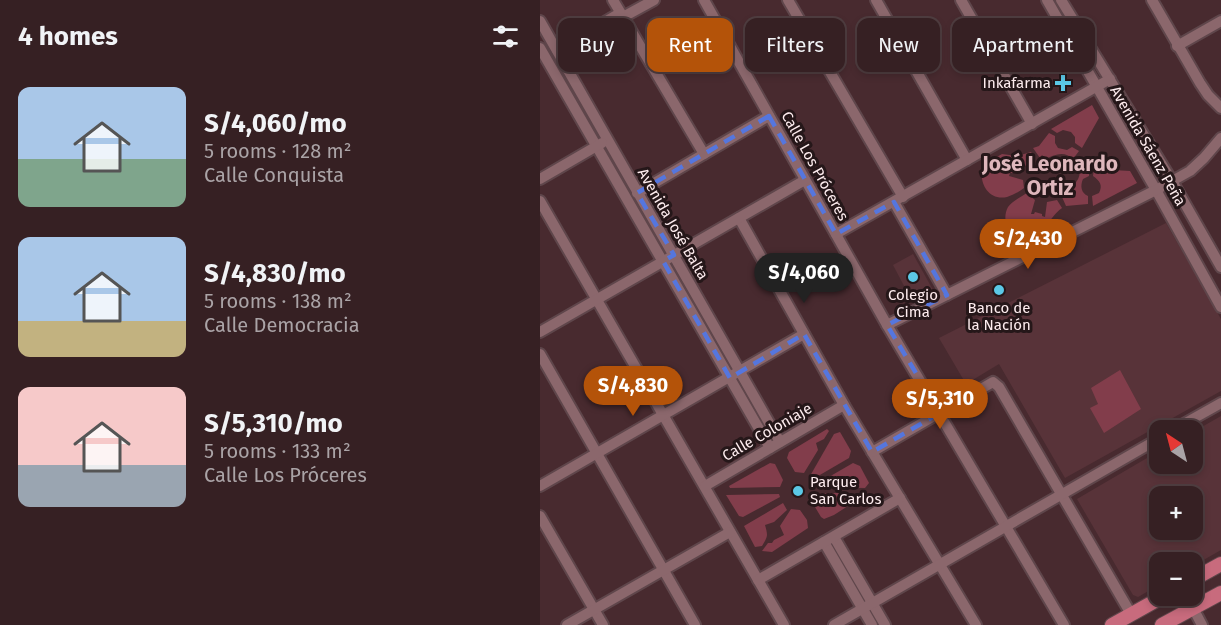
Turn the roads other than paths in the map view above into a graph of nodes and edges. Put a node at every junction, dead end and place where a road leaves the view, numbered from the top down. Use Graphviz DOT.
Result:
graph roads {
  1 [pos="613,0"];
  2 [pos="654,0"];
  3 [pos="704,0"];
  4 [pos="788,0"];
  5 [pos="876,0"];
  6 [pos="961,0"];
  7 [pos="1047,0"];
  8 [pos="1061,0"];
  9 [pos="1152,0"];
  10 [pos="622,15"];
  11 [pos="540,21"];
  12 [pos="1221,21"];
  13 [pos="1177,46"];
  14 [pos="540,48"];
  15 [pos="557,50"];
  16 [pos="1110,80"];
  17 [pos="1096,87"];
  18 [pos="1221,108"];
  19 [pos="769,116"];
  20 [pos="1032,124"];
  21 [pos="1221,138"];
  22 [pos="607,141"];
  23 [pos="596,147"];
  24 [pos="704,154"];
  25 [pos="967,160"];
  26 [pos="540,179"];
  27 [pos="805,180"];
  28 [pos="1172,181"];
  29 [pos="1156,190"];
  30 [pos="637,193"];
  31 [pos="898,199"];
  32 [pos="540,201"];
  33 [pos="739,218"];
  34 [pos="836,234"];
  35 [pos="674,255"];
  36 [pos="663,261"];
  37 [pos="1221,267"];
  38 [pos="947,295"];
  39 [pos="598,299"];
  40 [pos="1221,307"];
  41 [pos="887,325"];
  42 [pos="540,332"];
  43 [pos="804,334"];
  44 [pos="540,354"];
  45 [pos="740,372"];
  46 [pos="730,378"];
  47 [pos="1221,403"];
  48 [pos="844,405"];
  49 [pos="940,413"];
  50 [pos="665,415"];
  51 [pos="1191,420"];
  52 [pos="780,442"];
  53 [pos="1149,444"];
  54 [pos="770,448"];
  55 [pos="872,452"];
  56 [pos="597,453"];
  57 [pos="540,486"];
  58 [pos="705,486"];
  59 [pos="1061,494"];
  60 [pos="900,498"];
  61 [pos="540,516"];
  62 [pos="1007,525"];
  63 [pos="730,532"];
  64 [pos="829,539"];
  65 [pos="940,564"];
  66 [pos="1221,564"];
  67 [pos="664,569"];
  68 [pos="1203,574"];
  69 [pos="758,580"];
  70 [pos="1221,593"];
  71 [pos="1149,604"];
  72 [pos="867,606"];
  73 [pos="1193,608"];
  74 [pos="594,610"];
  75 [pos="1131,614"];
  76 [pos="567,625"];
  77 [pos="603,625"];
  78 [pos="695,625"];
  79 [pos="784,625"];
  80 [pos="834,625"];
  81 [pos="872,625"];
  82 [pos="885,625"];
  83 [pos="976,625"];
  84 [pos="1064,625"];
  85 [pos="1112,625"];
  86 [pos="1162,625"];
  87 [pos="1202,625"];
  1 -- 10 [label="street"];
  2 -- 10 [label="street"];
  3 -- 19 [label="street, Calle Los Próceres"];
  4 -- 31 [label="street"];
  5 -- 25 [label="street"];
  6 -- 20 [label="street"];
  7 -- 17 [label="street, Avenida Sáenz Peña"];
  8 -- 16 [label="street, Avenida Sáenz Peña"];
  9 -- 13 [label="street"];
  10 -- 15 [label="street"];
  10 -- 24 [label="street"];
  11 -- 15 [label="street, Avenida José Balta"];
  12 -- 13 [label="street"];
  13 -- 18 [label="street"];
  14 -- 23 [label="street, Avenida José Balta"];
  15 -- 22 [label="street, Avenida José Balta"];
  16 -- 17 [label="street"];
  16 -- 28 [label="street, Avenida Sáenz Peña"];
  17 -- 20 [label="street"];
  17 -- 29 [label="street, Avenida Sáenz Peña"];
  19 -- 24 [label="street"];
  19 -- 27 [label="street, Calle Los Próceres"];
  20 -- 25 [label="street"];
  21 -- 28 [label="street"];
  22 -- 23 [label="street"];
  22 -- 30 [label="street, Avenida José Balta"];
  23 -- 26 [label="street"];
  23 -- 36 [label="street, Avenida José Balta"];
  24 -- 30 [label="street"];
  25 -- 31 [label="street"];
  27 -- 33 [label="street"];
  27 -- 34 [label="street, Calle Los Próceres"];
  28 -- 29 [label="street"];
  28 -- 37 [label="street, Avenida Sáenz Peña"];
  29 -- 38 [label="street"];
  29 -- 40 [label="street, Avenida Sáenz Peña"];
  30 -- 35 [label="street, Avenida José Balta"];
  31 -- 34 [label="street"];
  31 -- 38 [label="street"];
  32 -- 39 [label="street"];
  33 -- 35 [label="street"];
  33 -- 43 [label="street"];
  34 -- 41 [label="street, Calle Los Próceres"];
  35 -- 36 [label="street"];
  35 -- 45 [label="street, Avenida José Balta"];
  36 -- 39 [label="street"];
  36 -- 46 [label="street, Avenida José Balta"];
  38 -- 41 [label="street"];
  39 -- 42 [label="street"];
  39 -- 50 [label="street"];
  41 -- 49 [label="street, Calle Los Próceres"];
  43 -- 45 [label="street"];
  43 -- 48 [label="street"];
  44 -- 56 [label="street"];
  45 -- 46 [label="street"];
  45 -- 52 [label="street, Avenida José Balta"];
  46 -- 50 [label="street"];
  46 -- 54 [label="street, Avenida José Balta"];
  47 -- 51 [label="street"];
  48 -- 52 [label="street, Calle Coloniaje"];
  48 -- 55 [label="street"];
  49 -- 55 [label="street"];
  49 -- 59 [label="street"];
  49 -- 62 [label="street, Calle Los Próceres"];
  50 -- 56 [label="street"];
  50 -- 58 [label="street"];
  52 -- 54 [label="street, Calle Coloniaje"];
  53 -- 59 [label="street"];
  54 -- 58 [label="street, Calle Coloniaje"];
  55 -- 60 [label="street"];
  56 -- 57 [label="street"];
  56 -- 67 [label="street"];
  58 -- 63 [label="street"];
  59 -- 62 [label="street"];
  59 -- 75 [label="street"];
  60 -- 64 [label="street"];
  60 -- 65 [label="street"];
  61 -- 74 [label="street"];
  62 -- 65 [label="street"];
  62 -- 84 [label="street, Calle Los Próceres"];
  63 -- 67 [label="street"];
  63 -- 69 [label="street"];
  64 -- 69 [label="street"];
  64 -- 72 [label="street"];
  65 -- 72 [label="street"];
  65 -- 83 [label="street"];
  66 -- 68 [label="main road"];
  67 -- 74 [label="street"];
  67 -- 78 [label="street"];
  69 -- 79 [label="street"];
  70 -- 73 [label="main road"];
  71 -- 75 [label="main road"];
  72 -- 80 [label="street"];
  72 -- 81 [label="street"];
  72 -- 82 [label="street"];
  73 -- 86 [label="main road"];
  73 -- 87 [label="street"];
  74 -- 76 [label="street"];
  74 -- 77 [label="street"];
  75 -- 85 [label="main road"];
}
